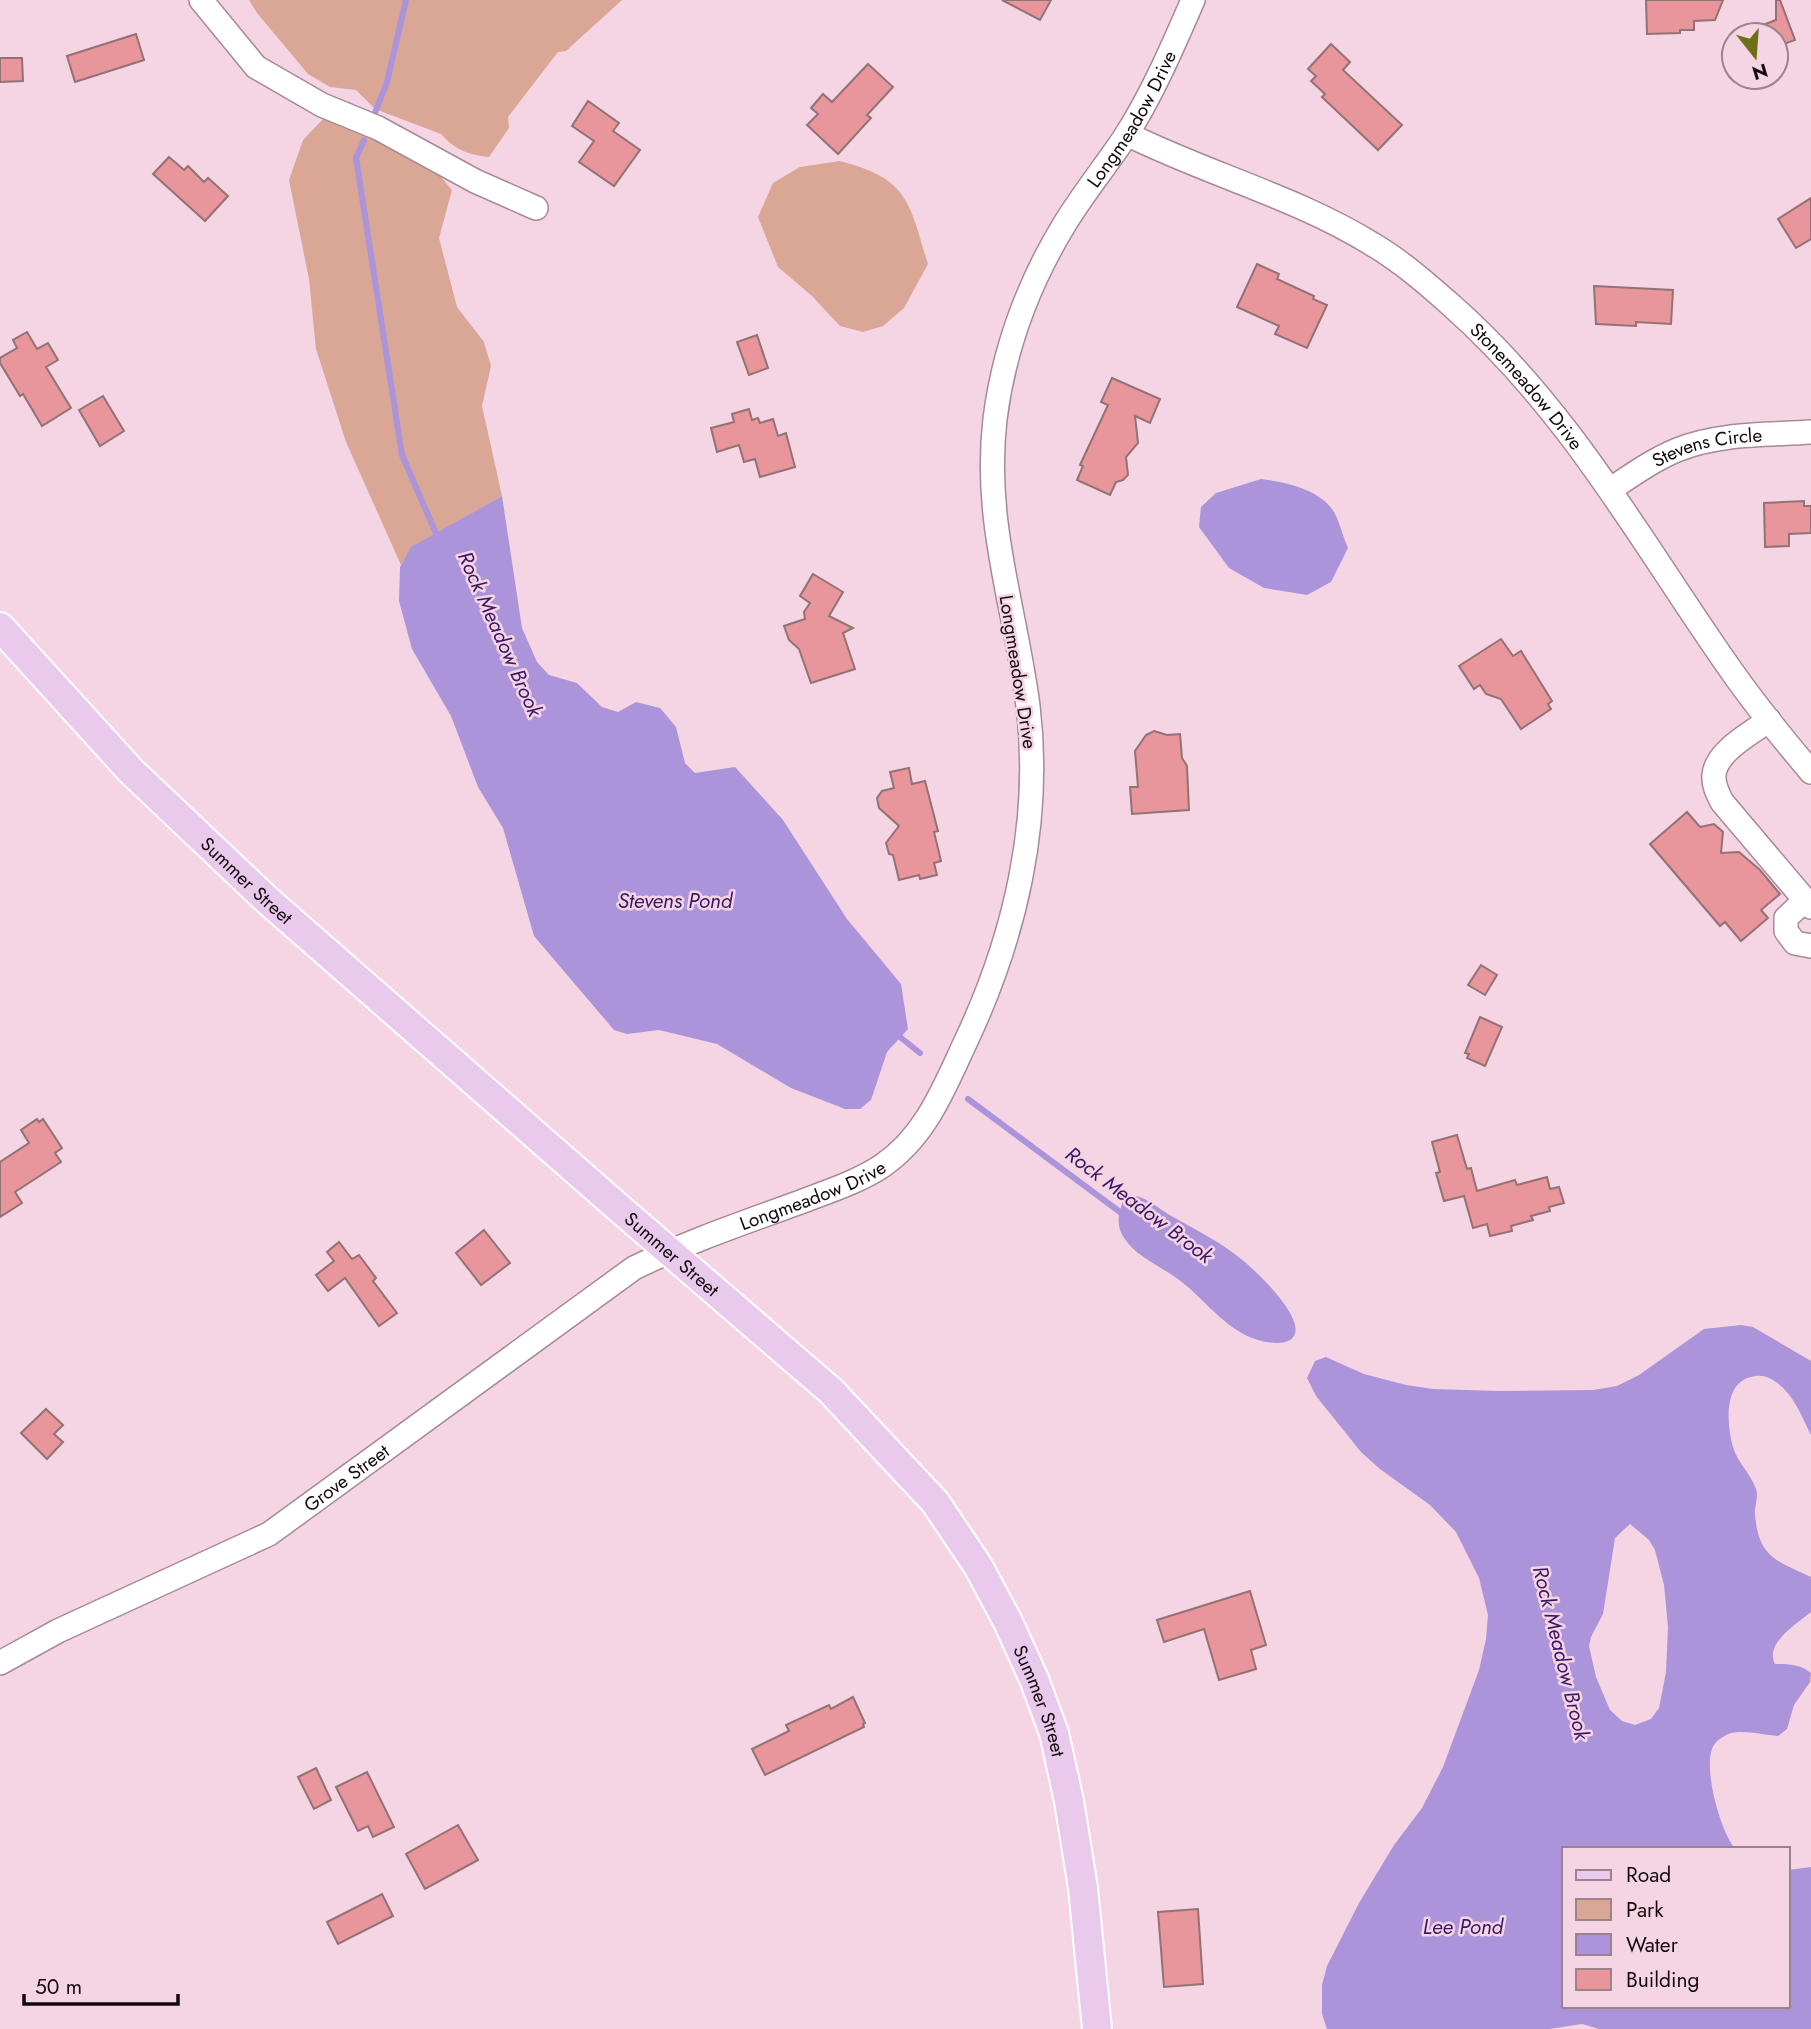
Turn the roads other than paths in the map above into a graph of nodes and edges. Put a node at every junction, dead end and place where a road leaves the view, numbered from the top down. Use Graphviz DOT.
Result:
graph roads {
  1 [pos="201,0"];
  2 [pos="1193,0"];
  3 [pos="1127,134"];
  4 [pos="536,208"];
  5 [pos="1811,432"];
  6 [pos="1611,489"];
  7 [pos="0,627"];
  8 [pos="1769,720"];
  9 [pos="1811,772"];
  10 [pos="1808,904"];
  11 [pos="1811,946"];
  12 [pos="668,1251"];
  13 [pos="0,1663"];
  14 [pos="1097,2029"];
  1 -- 4 [label="street"];
  2 -- 3 [label="street, Longmeadow Drive"];
  3 -- 6 [label="street, Stonemeadow Drive"];
  3 -- 12 [label="street, Longmeadow Drive"];
  5 -- 6 [label="street, Stevens Circle"];
  6 -- 8 [label="street, Stonemeadow Drive"];
  7 -- 12 [label="main road, Summer Street"];
  8 -- 9 [label="street, Stonemeadow Drive"];
  8 -- 10 [label="street"];
  10 -- 11 [label="street"];
  12 -- 13 [label="street, Grove Street"];
  12 -- 14 [label="main road, Summer Street"];
}
